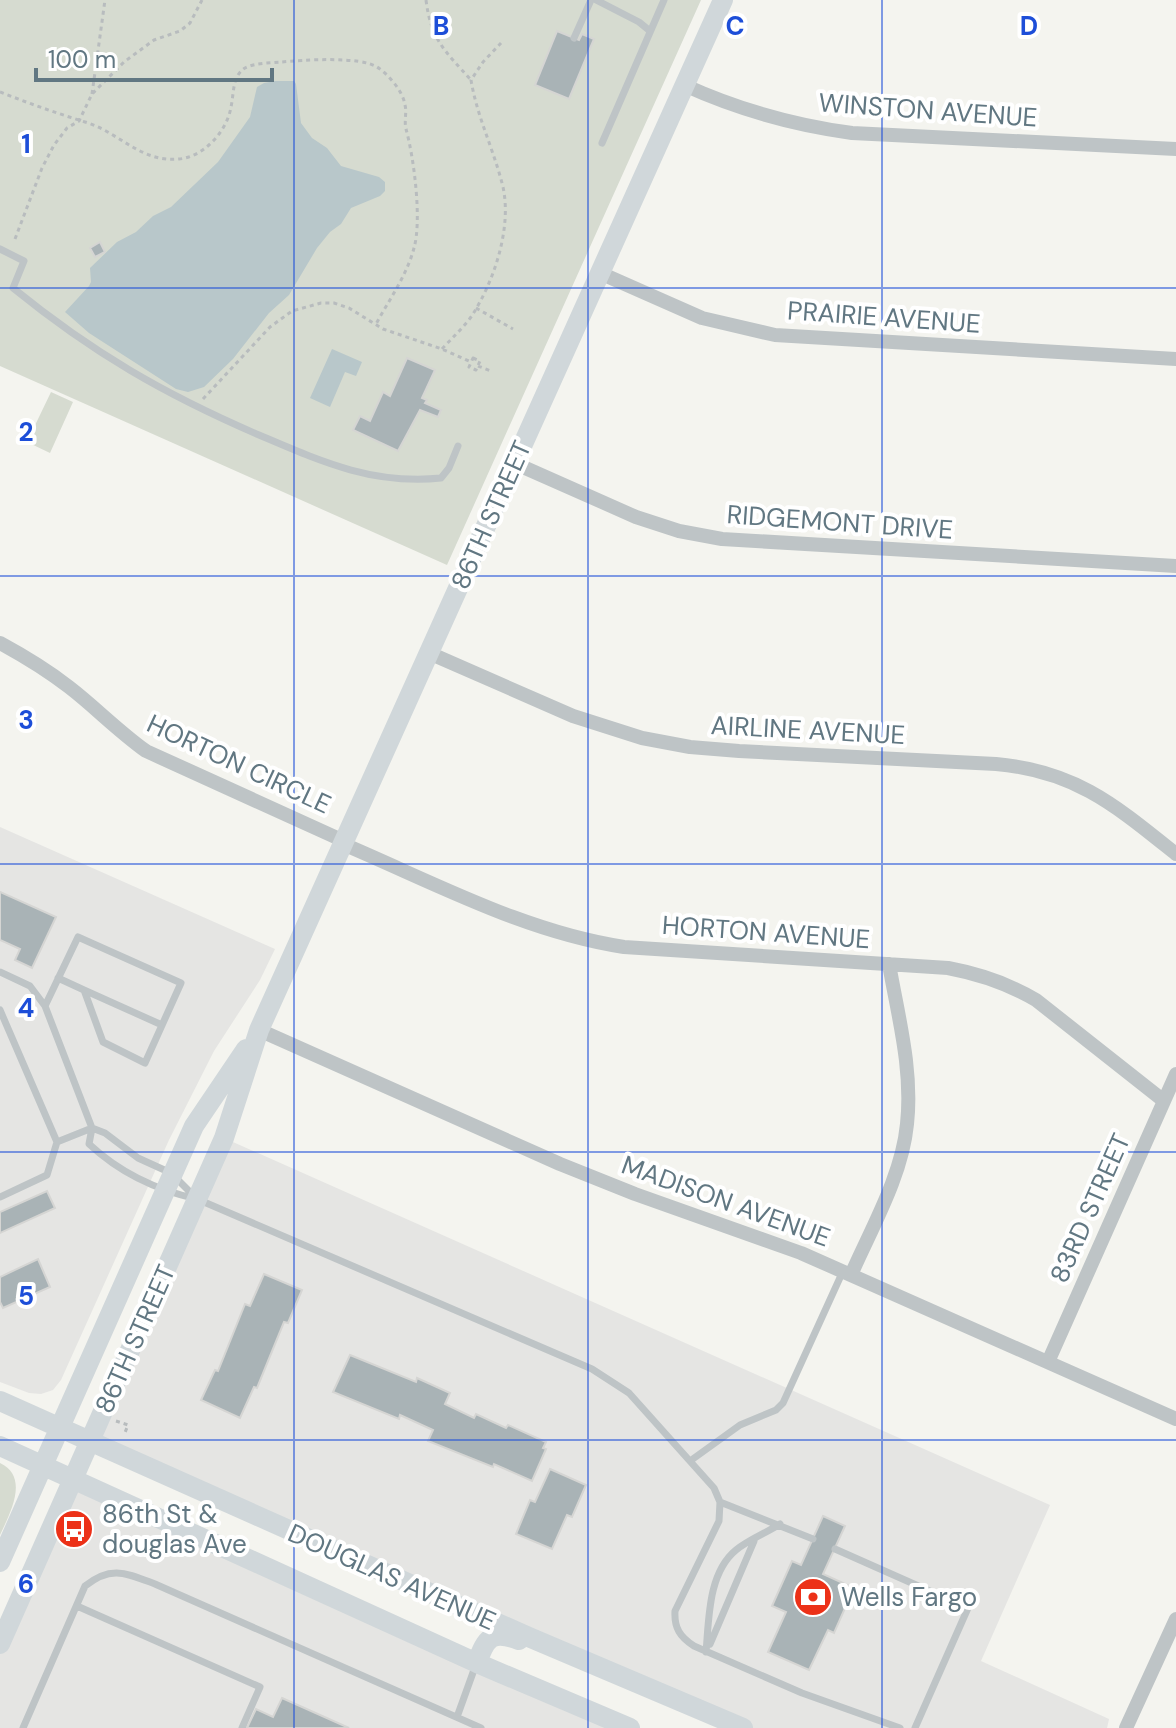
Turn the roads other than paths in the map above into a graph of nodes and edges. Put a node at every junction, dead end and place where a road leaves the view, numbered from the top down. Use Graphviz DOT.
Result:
graph roads {
  1 [pos="593,0"];
  2 [pos="664,0"];
  3 [pos="723,0"];
  4 [pos="650,31"];
  5 [pos="574,38"];
  6 [pos="684,85"];
  7 [pos="602,143"];
  8 [pos="1176,149"];
  9 [pos="0,249"];
  10 [pos="600,273"];
  11 [pos="1176,359"];
  12 [pos="458,446"];
  13 [pos="514,463"];
  14 [pos="1176,566"];
  15 [pos="0,643"];
  16 [pos="429,653"];
  17 [pos="344,842"];
  18 [pos="1176,854"];
  19 [pos="889,964"];
  20 [pos="0,972"];
  21 [pos="58,978"];
  22 [pos="84,990"];
  23 [pos="45,1006"];
  24 [pos="0,1010"];
  25 [pos="162,1025"];
  26 [pos="259,1030"];
  27 [pos="1176,1074"];
  28 [pos="1164,1101"];
  29 [pos="92,1128"];
  30 [pos="57,1142"];
  31 [pos="167,1182"];
  32 [pos="0,1197"];
  33 [pos="197,1199"];
  34 [pos="847,1273"];
  35 [pos="1048,1362"];
  36 [pos="0,1401"];
  37 [pos="1176,1419"];
  38 [pos="58,1428"];
  39 [pos="88,1442"];
  40 [pos="0,1446"];
  41 [pos="690,1461"];
  42 [pos="41,1465"];
  43 [pos="72,1479"];
  44 [pos="720,1502"];
  45 [pos="780,1524"];
  46 [pos="755,1539"];
  47 [pos="813,1539"];
  48 [pos="835,1549"];
  49 [pos="0,1562"];
  50 [pos="77,1606"];
  51 [pos="1176,1619"];
  52 [pos="0,1644"];
  53 [pos="706,1652"];
  54 [pos="477,1663"];
  55 [pos="594,1665"];
  56 [pos="457,1717"];
  57 [pos="23,1728"];
  58 [pos="242,1728"];
  59 [pos="481,1728"];
  60 [pos="630,1728"];
  61 [pos="743,1728"];
  62 [pos="900,1728"];
  63 [pos="915,1728"];
  64 [pos="1126,1728"];
  1 -- 4 [label="lane"];
  1 -- 5 [label="lane"];
  2 -- 4 [label="lane"];
  3 -- 6 [label="main road, 86TH STREET"];
  4 -- 7 [label="lane"];
  6 -- 8 [label="street, WINSTON AVENUE"];
  6 -- 10 [label="main road, 86TH STREET"];
  9 -- 12 [label="lane"];
  10 -- 11 [label="street, PRAIRIE AVENUE"];
  10 -- 13 [label="main road, 86TH STREET"];
  13 -- 14 [label="street, RIDGEMONT DRIVE"];
  13 -- 16 [label="main road, 86TH STREET"];
  15 -- 17 [label="street, HORTON CIRCLE"];
  16 -- 17 [label="main road, 86TH STREET"];
  16 -- 18 [label="street, AIRLINE AVENUE"];
  17 -- 19 [label="street, HORTON AVENUE"];
  17 -- 26 [label="main road, 86TH STREET"];
  19 -- 28 [label="street, HORTON AVENUE"];
  19 -- 34 [label="street"];
  20 -- 23 [label="lane"];
  21 -- 22 [label="lane"];
  21 -- 23 [label="lane"];
  21 -- 25 [label="lane"];
  22 -- 25 [label="lane"];
  22 -- 25 [label="lane"];
  23 -- 29 [label="lane"];
  24 -- 30 [label="lane"];
  26 -- 31 [label="main road, 86TH STREET"];
  26 -- 33 [label="main road, 86TH STREET"];
  26 -- 34 [label="street, MADISON AVENUE"];
  27 -- 28 [label="street, 83RD STREET"];
  28 -- 35 [label="street, 83RD STREET"];
  29 -- 30 [label="lane"];
  29 -- 31 [label="lane"];
  29 -- 31 [label="lane"];
  30 -- 32 [label="lane"];
  31 -- 33 [label="lane"];
  31 -- 33 [label="lane"];
  31 -- 38 [label="main road, 86TH STREET"];
  33 -- 39 [label="main road, 86TH STREET"];
  33 -- 41 [label="lane"];
  34 -- 35 [label="street, MADISON AVENUE"];
  34 -- 41 [label="lane"];
  35 -- 37 [label="street, MADISON AVENUE"];
  36 -- 38 [label="main road, DOUGLAS AVENUE"];
  38 -- 39 [label="main road, DOUGLAS AVENUE"];
  38 -- 42 [label="main road, 86TH STREET"];
  39 -- 43 [label="main road, 86TH STREET"];
  39 -- 55 [label="main road, DOUGLAS AVENUE"];
  40 -- 42 [label="main road, DOUGLAS AVENUE"];
  41 -- 44 [label="lane"];
  42 -- 43 [label="main road, DOUGLAS AVENUE"];
  42 -- 49 [label="main road, 86TH STREET"];
  43 -- 52 [label="main road, 86TH STREET"];
  43 -- 54 [label="main road, DOUGLAS AVENUE"];
  44 -- 45 [label="lane"];
  44 -- 53 [label="lane"];
  45 -- 46 [label="lane"];
  45 -- 47 [label="lane"];
  46 -- 53 [label="lane"];
  46 -- 53 [label="lane"];
  48 -- 63 [label="lane"];
  50 -- 56 [label="lane"];
  50 -- 57 [label="lane"];
  50 -- 58 [label="lane"];
  51 -- 64 [label="street"];
  53 -- 62 [label="lane"];
  54 -- 55 [label="main road"];
  54 -- 56 [label="lane"];
  54 -- 60 [label="main road, DOUGLAS AVENUE"];
  55 -- 61 [label="main road, DOUGLAS AVENUE"];
  56 -- 59 [label="lane"];
}
